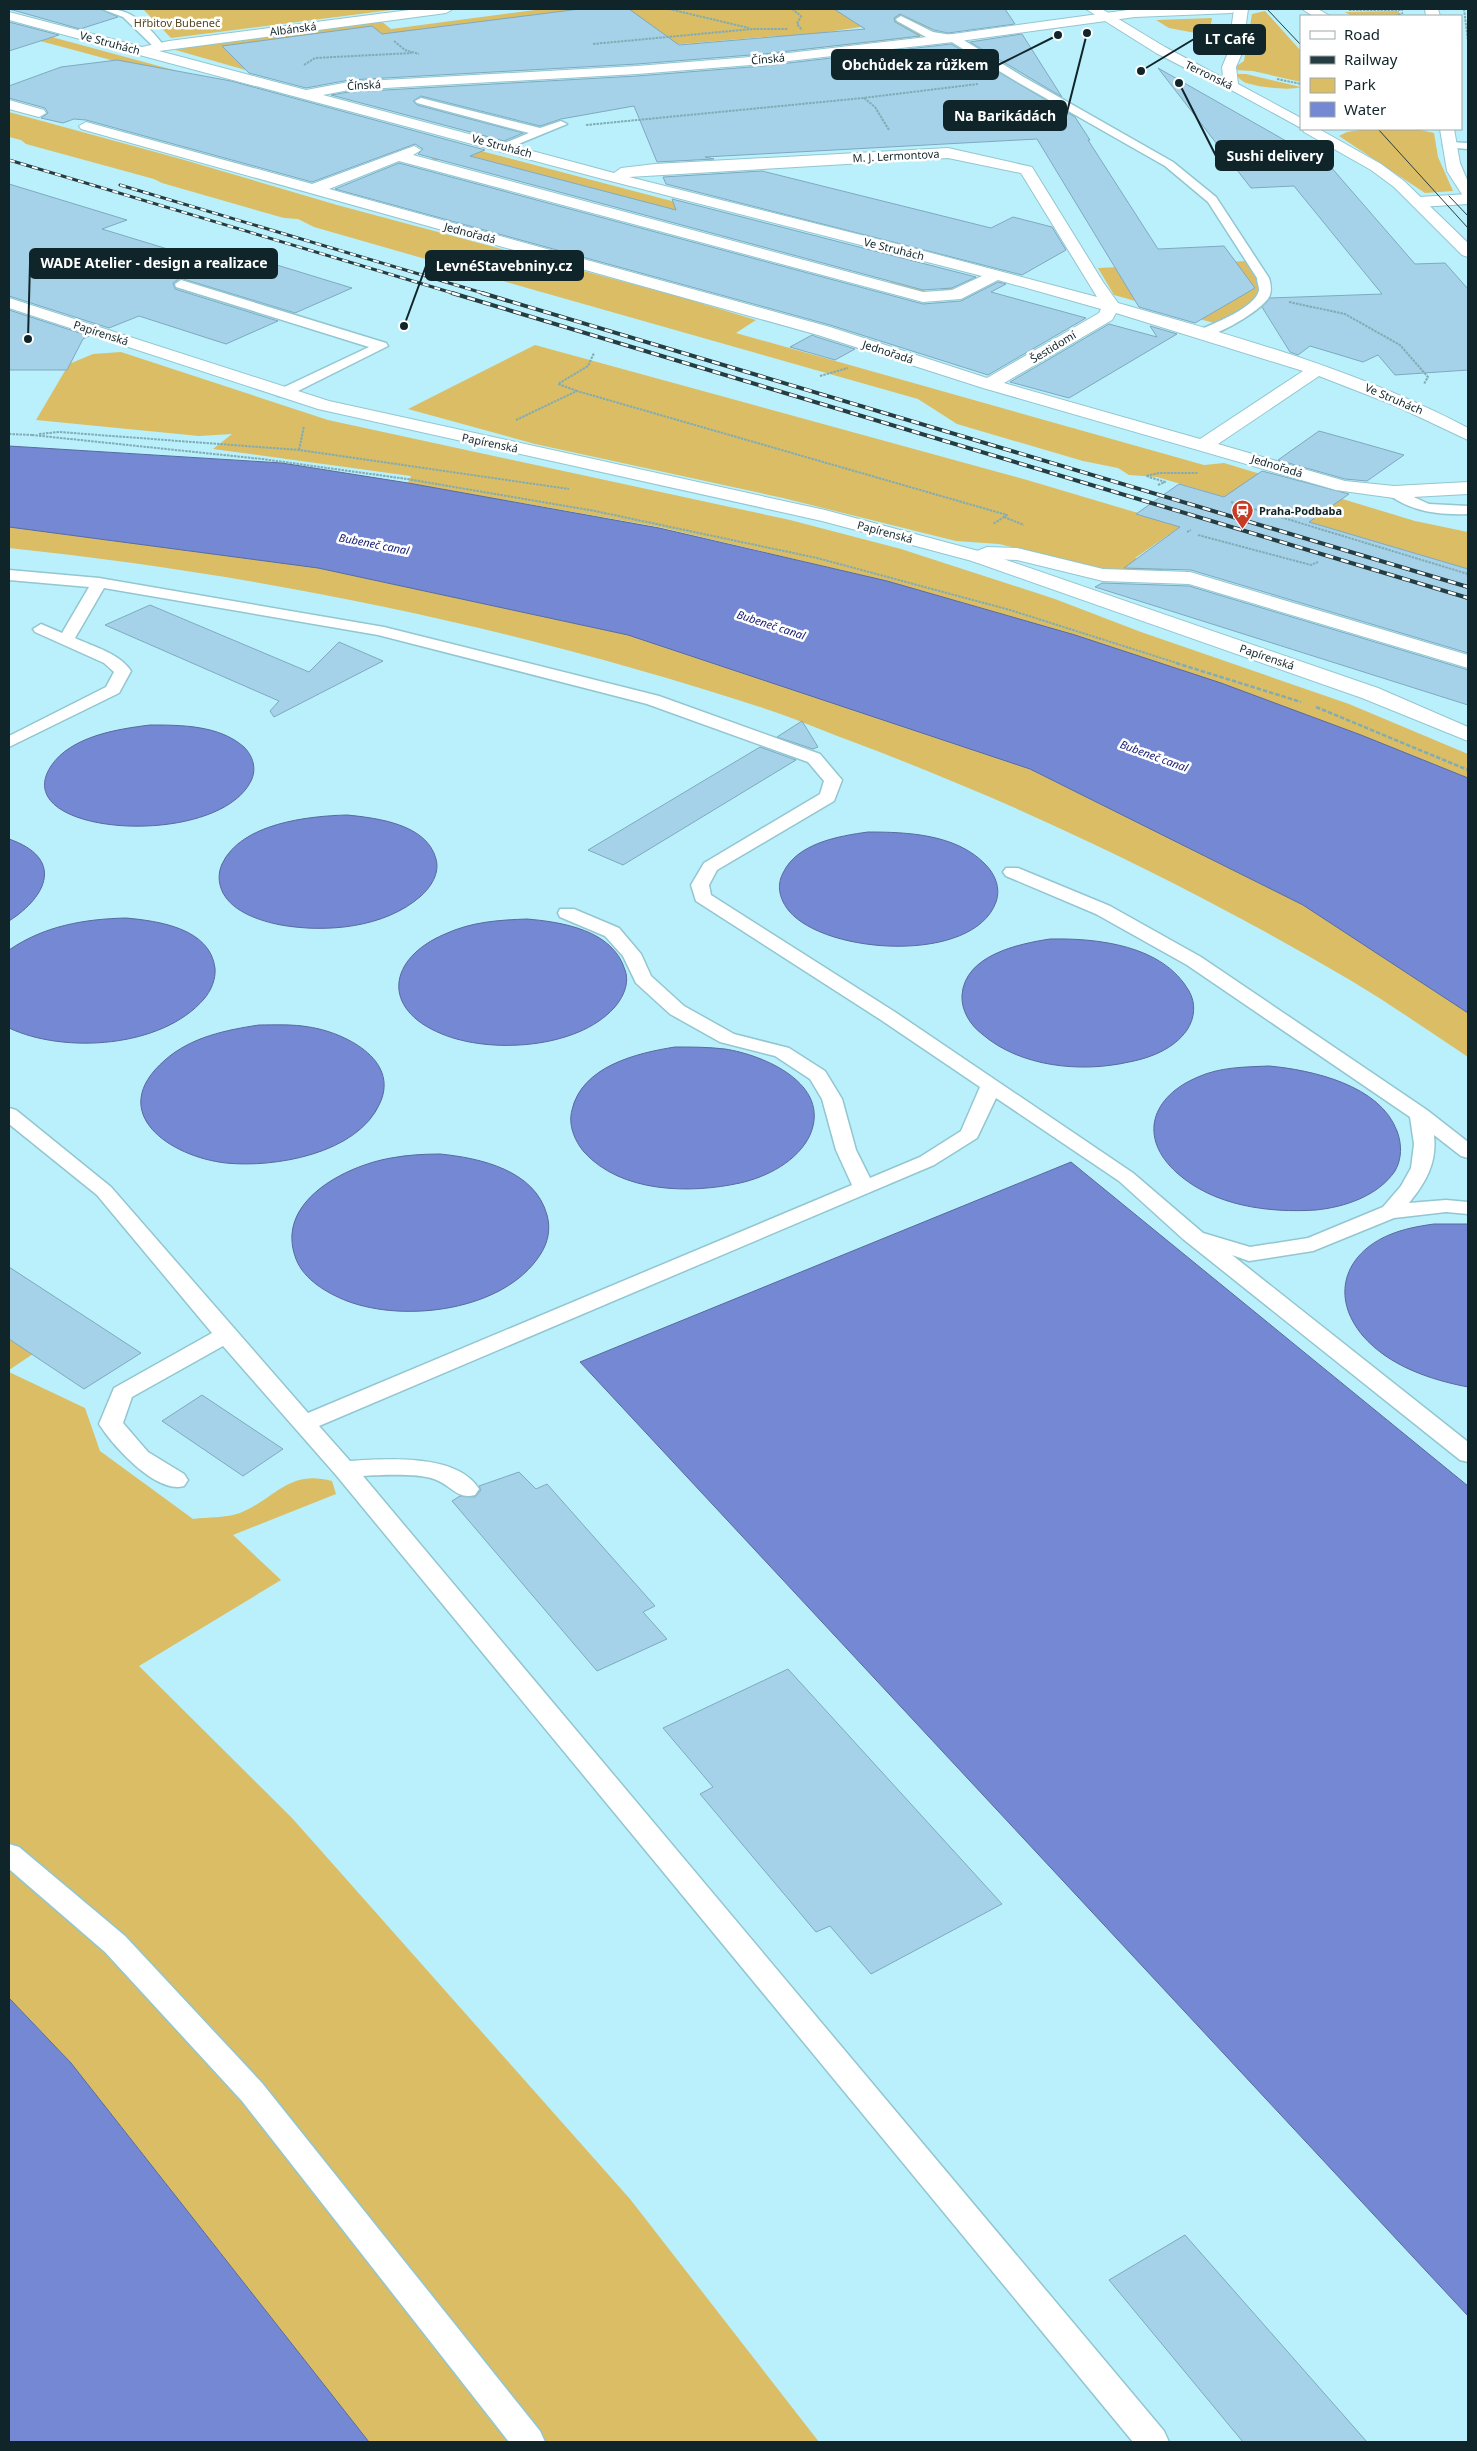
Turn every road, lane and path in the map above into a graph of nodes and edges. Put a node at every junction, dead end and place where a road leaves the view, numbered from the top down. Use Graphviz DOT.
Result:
graph roads {
  1 [pos="107,9"];
  2 [pos="446,9"];
  3 [pos="668,9"];
  4 [pos="792,9"];
  5 [pos="1093,9"];
  6 [pos="1232,9"];
  7 [pos="1241,9"];
  8 [pos="1308,9"];
  9 [pos="1404,9"];
  10 [pos="1464,9"];
  11 [pos="1345,11"];
  12 [pos="1403,13"];
  13 [pos="1321,15"];
  14 [pos="1398,15"];
  15 [pos="391,16"];
  16 [pos="1106,17"];
  17 [pos="901,19"];
  18 [pos="10,21"];
  19 [pos="752,29"];
  20 [pos="802,30"];
  21 [pos="953,38"];
  22 [pos="1468,41"];
  23 [pos="159,46"];
  24 [pos="140,51"];
  25 [pos="412,54"];
  26 [pos="420,55"];
  27 [pos="304,65"];
  28 [pos="1018,78"];
  29 [pos="1231,86"];
  30 [pos="304,94"];
  31 [pos="863,98"];
  32 [pos="421,101"];
  33 [pos="9,104"];
  34 [pos="875,107"];
  35 [pos="39,113"];
  36 [pos="1300,123"];
  37 [pos="561,124"];
  38 [pos="583,125"];
  39 [pos="86,126"];
  40 [pos="1311,130"];
  41 [pos="1447,130"];
  42 [pos="540,132"];
  43 [pos="455,134"];
  44 [pos="1449,145"];
  45 [pos="504,146"];
  46 [pos="1468,146"];
  47 [pos="398,156"];
  48 [pos="604,175"];
  49 [pos="311,190"];
  50 [pos="1468,193"];
  51 [pos="1468,200"];
  52 [pos="1419,202"];
  53 [pos="1468,252"];
  54 [pos="996,275"];
  55 [pos="181,284"];
  56 [pos="1265,291"];
  57 [pos="9,303"];
  58 [pos="1112,305"];
  59 [pos="1202,334"];
  60 [pos="594,354"];
  61 [pos="1317,370"];
  62 [pos="990,384"];
  63 [pos="577,391"];
  64 [pos="283,393"];
  65 [pos="1412,407"];
  66 [pos="304,425"];
  67 [pos="9,434"];
  68 [pos="32,435"];
  69 [pos="1468,435"];
  70 [pos="475,439"];
  71 [pos="1204,445"];
  72 [pos="299,450"];
  73 [pos="1230,453"];
  74 [pos="1158,485"];
  75 [pos="1468,488"];
  76 [pos="578,491"];
  77 [pos="1394,492"];
  78 [pos="1231,502"];
  79 [pos="1468,510"];
  80 [pos="991,526"];
  81 [pos="1198,535"];
  82 [pos="979,558"];
  83 [pos="1318,562"];
  84 [pos="1468,574"];
  85 [pos="9,575"];
  86 [pos="99,583"];
  87 [pos="41,629"];
  88 [pos="66,640"];
  89 [pos="1468,662"];
  90 [pos="1303,703"];
  91 [pos="1312,706"];
  92 [pos="1468,736"];
  93 [pos="9,742"];
  94 [pos="1468,770"];
  95 [pos="1012,872"];
  96 [pos="567,913"];
  97 [pos="991,1085"];
  98 [pos="9,1114"];
  99 [pos="1420,1114"];
  100 [pos="1468,1152"];
  101 [pos="864,1188"];
  102 [pos="1468,1208"];
  103 [pos="1390,1212"];
  104 [pos="1191,1234"];
  105 [pos="226,1335"];
  106 [pos="304,1424"];
  107 [pos="1468,1454"];
  108 [pos="344,1469"];
  109 [pos="176,1480"];
  110 [pos="467,1489"];
  111 [pos="9,1854"];
  112 [pos="529,2442"];
  113 [pos="1153,2442"];
  1 -- 23 [label="lane"];
  2 -- 15 [label="street, Albánská"];
  3 -- 19 [label="path"];
  4 -- 20 [label="path"];
  5 -- 16 [label="street, Terronská"];
  6 -- 16 [label="street, Čínská"];
  7 -- 29 [label="street"];
  8 -- 13 [label="street"];
  9 -- 11 [label="path"];
  10 -- 22 [label="path"];
  12 -- 14 [label="path"];
  15 -- 23 [label="street, Albánská"];
  15 -- 25 [label="path"];
  16 -- 21 [label="street, Čínská"];
  16 -- 29 [label="street, Terronská"];
  17 -- 21 [label="lane"];
  18 -- 24 [label="street, Ve Struhách"];
  21 -- 28 [label="lane"];
  21 -- 30 [label="street, Čínská"];
  23 -- 24 [label="street, Albánská"];
  24 -- 30 [label="street, Ve Struhách"];
  25 -- 26 [label="path"];
  25 -- 27 [label="path"];
  28 -- 31 [label="path"];
  28 -- 56 [label="lane"];
  29 -- 36 [label="street, Terronská"];
  30 -- 43 [label="street, Ve Struhách"];
  31 -- 34 [label="path"];
  31 -- 38 [label="path"];
  32 -- 42 [label="lane"];
  33 -- 35 [label="street"];
  37 -- 42 [label="lane"];
  39 -- 49 [label="street, Jednořadá"];
  40 -- 52 [label="street"];
  41 -- 44 [label="street"];
  42 -- 45 [label="lane"];
  43 -- 45 [label="street, Ve Struhách"];
  43 -- 47 [label="street"];
  44 -- 46 [label="lane"];
  44 -- 50 [label="street"];
  45 -- 48 [label="street, Ve Struhách"];
  47 -- 49 [label="street"];
  47 -- 54 [label="street"];
  48 -- 54 [label="street, Ve Struhách"];
  48 -- 58 [label="street, M. J. Lermontova"];
  49 -- 62 [label="street, Jednořadá"];
  51 -- 52 [label="street"];
  52 -- 53 [label="street"];
  54 -- 58 [label="street, Ve Struhách"];
  55 -- 64 [label="lane"];
  56 -- 59 [label="lane"];
  56 -- 65 [label="path"];
  57 -- 64 [label="street, Papírenská"];
  58 -- 59 [label="street, Ve Struhách"];
  58 -- 62 [label="street, Šestidomí"];
  59 -- 61 [label="street, Ve Struhách"];
  60 -- 63 [label="path"];
  61 -- 65 [label="street, Ve Struhách"];
  61 -- 71 [label="street"];
  62 -- 71 [label="street, Jednořadá"];
  63 -- 70 [label="path"];
  63 -- 80 [label="path"];
  64 -- 70 [label="street, Papírenská"];
  65 -- 69 [label="street, Ve Struhách"];
  66 -- 72 [label="path"];
  67 -- 68 [label="path"];
  68 -- 72 [label="path"];
  68 -- 90 [label="path"];
  70 -- 82 [label="street, Papírenská"];
  71 -- 73 [label="street, Jednořadá"];
  72 -- 76 [label="path"];
  73 -- 74 [label="path"];
  73 -- 77 [label="street, Jednořadá"];
  75 -- 77 [label="street, Jednořadá"];
  77 -- 79 [label="lane"];
  78 -- 84 [label="path"];
  81 -- 83 [label="path"];
  82 -- 89 [label="street, Papírenská"];
  82 -- 92 [label="street, Papírenská"];
  85 -- 86 [label="lane"];
  86 -- 88 [label="lane"];
  86 -- 97 [label="lane"];
  87 -- 88 [label="lane"];
  88 -- 93 [label="lane"];
  91 -- 94 [label="path"];
  95 -- 99 [label="lane"];
  96 -- 101 [label="lane"];
  97 -- 101 [label="lane"];
  97 -- 104 [label="lane"];
  98 -- 105 [label="lane"];
  99 -- 100 [label="lane"];
  99 -- 103 [label="lane"];
  101 -- 106 [label="lane"];
  102 -- 103 [label="lane"];
  103 -- 104 [label="lane"];
  104 -- 107 [label="lane"];
  105 -- 106 [label="lane"];
  105 -- 109 [label="lane"];
  106 -- 108 [label="lane"];
  108 -- 110 [label="lane"];
  108 -- 113 [label="lane"];
  111 -- 112 [label="lane"];
}
